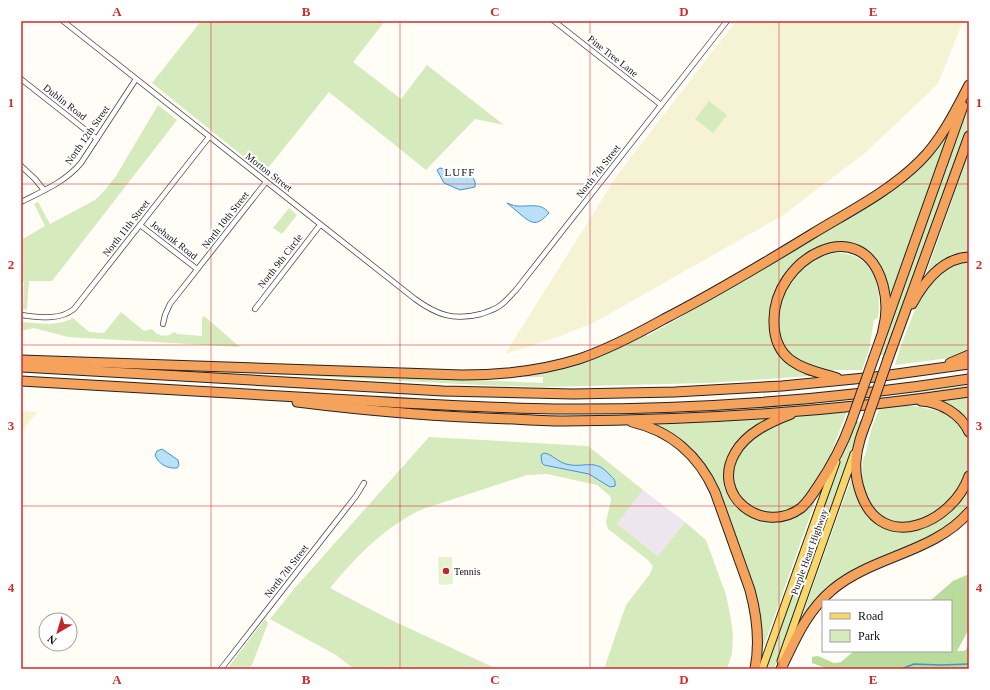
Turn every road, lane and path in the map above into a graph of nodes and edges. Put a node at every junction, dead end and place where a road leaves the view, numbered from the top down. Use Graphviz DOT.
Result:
graph roads {
  1 [pos="63,21"];
  2 [pos="554,21"];
  3 [pos="727,21"];
  4 [pos="21,79"];
  5 [pos="136,79"];
  6 [pos="969,85"];
  7 [pos="969,90"];
  8 [pos="661,105"];
  9 [pos="969,136"];
  10 [pos="209,137"];
  11 [pos="97,139"];
  12 [pos="21,166"];
  13 [pos="266,182"];
  14 [pos="44,190"];
  15 [pos="21,202"];
  16 [pos="320,224"];
  17 [pos="140,225"];
  18 [pos="969,257"];
  19 [pos="197,269"];
  20 [pos="255,309"];
  21 [pos="21,315"];
  22 [pos="472,316"];
  23 [pos="164,324"];
  24 [pos="884,330"];
  25 [pos="898,332"];
  26 [pos="969,355"];
  27 [pos="21,360"];
  28 [pos="969,364"];
  29 [pos="21,367"];
  30 [pos="922,371"];
  31 [pos="841,379"];
  32 [pos="969,379"];
  33 [pos="21,381"];
  34 [pos="205,392"];
  35 [pos="969,392"];
  36 [pos="903,401"];
  37 [pos="808,410"];
  38 [pos="621,420"];
  39 [pos="969,432"];
  40 [pos="859,442"];
  41 [pos="842,447"];
  42 [pos="969,476"];
  43 [pos="364,483"];
  44 [pos="969,512"];
  45 [pos="221,669"];
  46 [pos="755,669"];
  47 [pos="762,669"];
  48 [pos="778,669"];
  49 [pos="781,669"];
  1 -- 5 [label="street, Morton Street"];
  2 -- 8 [label="street, Pine Tree Lane"];
  3 -- 8 [label="street, North 7th Street"];
  4 -- 11 [label="street, Dublin Road"];
  5 -- 10 [label="street, Morton Street"];
  5 -- 11 [label="street, North 12th Street"];
  6 -- 27 [label="highway"];
  7 -- 24 [label="highway"];
  8 -- 22 [label="street, North 7th Street"];
  9 -- 25 [label="highway"];
  10 -- 13 [label="street, Morton Street"];
  10 -- 17 [label="street, North 11th Street"];
  11 -- 14 [label="street, North 12th Street"];
  12 -- 14 [label="street"];
  13 -- 16 [label="street, Morton Street"];
  13 -- 19 [label="street, North 10th Street"];
  14 -- 15 [label="street, North 12th Street"];
  16 -- 20 [label="street, North 9th Circle"];
  16 -- 22 [label="street, Morton Street"];
  17 -- 19 [label="street, Joehank Road"];
  17 -- 21 [label="street, North 11th Street"];
  18 -- 25 [label="highway"];
  19 -- 23 [label="street, North 10th Street"];
  24 -- 31 [label="highway"];
  24 -- 41 [label="highway, bridge"];
  25 -- 40 [label="highway, bridge"];
  26 -- 30 [label="highway"];
  28 -- 30 [label="highway"];
  29 -- 31 [label="highway"];
  30 -- 31 [label="highway"];
  32 -- 34 [label="highway"];
  33 -- 34 [label="highway"];
  34 -- 38 [label="highway"];
  35 -- 36 [label="highway"];
  36 -- 37 [label="highway"];
  36 -- 39 [label="highway"];
  37 -- 38 [label="highway"];
  37 -- 41 [label="highway"];
  38 -- 46 [label="highway"];
  40 -- 42 [label="highway"];
  40 -- 48 [label="main road, Purple Heart Highway"];
  41 -- 47 [label="main road, Purple Heart Highway"];
  43 -- 45 [label="street, North 7th Street"];
  44 -- 49 [label="highway"];
}
